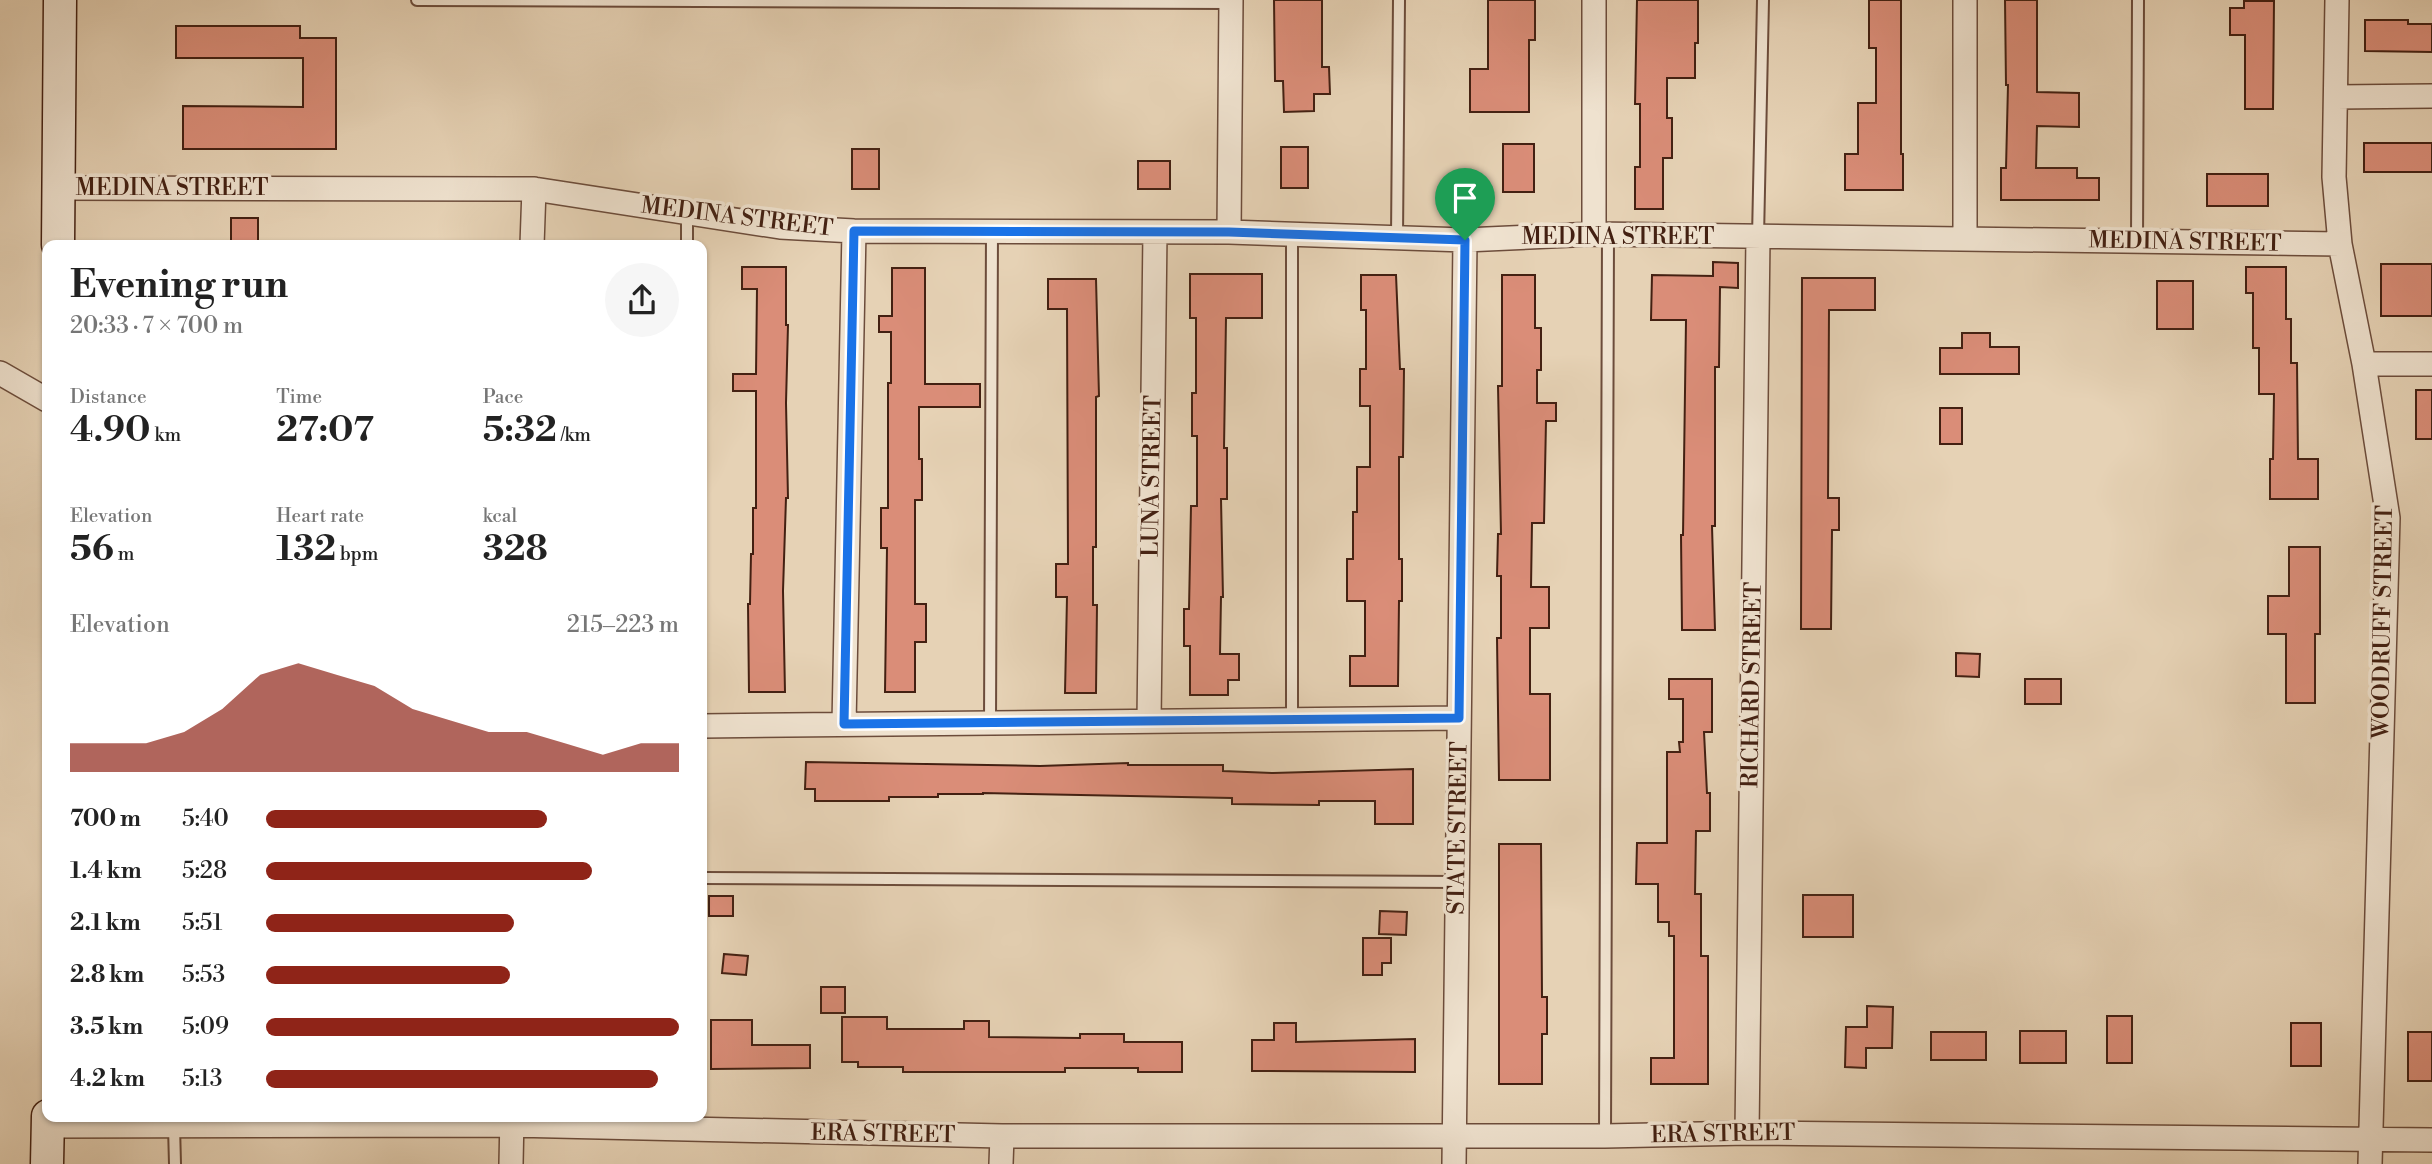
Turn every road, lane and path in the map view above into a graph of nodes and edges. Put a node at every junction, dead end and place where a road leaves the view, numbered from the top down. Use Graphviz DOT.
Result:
graph roads {
  1 [pos="60,0"];
  2 [pos="417,0"];
  3 [pos="1399,0"];
  4 [pos="1594,0"];
  5 [pos="1763,0"];
  6 [pos="1965,0"];
  7 [pos="2138,0"];
  8 [pos="2337,0"];
  9 [pos="1231,2"];
  10 [pos="2432,96"];
  11 [pos="2337,97"];
  12 [pos="58,188"];
  13 [pos="534,189"];
  14 [pos="687,213"];
  15 [pos="854,231"];
  16 [pos="992,232"];
  17 [pos="1155,232"];
  18 [pos="1229,232"];
  19 [pos="1292,234"];
  20 [pos="1601,234"];
  21 [pos="1397,237"];
  22 [pos="1758,237"];
  23 [pos="1965,239"];
  24 [pos="58,240"];
  25 [pos="532,240"];
  26 [pos="687,240"];
  27 [pos="1465,240"];
  28 [pos="2137,241"];
  29 [pos="2340,244"];
  30 [pos="2364,364"];
  31 [pos="2432,365"];
  32 [pos="0,373"];
  33 [pos="42,397"];
  34 [pos="1459,718"];
  35 [pos="1292,719"];
  36 [pos="1149,721"];
  37 [pos="990,723"];
  38 [pos="844,724"];
  39 [pos="707,726"];
  40 [pos="707,878"];
  41 [pos="1457,882"];
  42 [pos="48,1122"];
  43 [pos="73,1122"];
  44 [pos="444,1122"];
  45 [pos="512,1122"];
  46 [pos="545,1122"];
  47 [pos="174,1126"];
  48 [pos="1746,1133"];
  49 [pos="1002,1136"];
  50 [pos="1454,1136"];
  51 [pos="1605,1136"];
  52 [pos="2370,1139"];
  53 [pos="2432,1140"];
  54 [pos="47,1164"];
  55 [pos="175,1164"];
  56 [pos="511,1164"];
  57 [pos="1001,1164"];
  58 [pos="1454,1164"];
  59 [pos="2370,1164"];
  1 -- 12 [label="main road"];
  2 -- 9 [label="lane"];
  3 -- 21 [label="lane"];
  4 -- 20 [label="street"];
  5 -- 22 [label="lane"];
  6 -- 23 [label="street"];
  7 -- 28 [label="lane"];
  8 -- 11 [label="street, WOODRUFF STREET"];
  9 -- 18 [label="street"];
  10 -- 11 [label="street"];
  11 -- 29 [label="street, WOODRUFF STREET"];
  12 -- 13 [label="street, MEDINA STREET"];
  12 -- 24 [label="main road"];
  13 -- 14 [label="street, MEDINA STREET"];
  13 -- 25 [label="street"];
  14 -- 15 [label="street, MEDINA STREET"];
  14 -- 26 [label="lane"];
  15 -- 16 [label="street, MEDINA STREET"];
  15 -- 38 [label="street"];
  16 -- 17 [label="street, MEDINA STREET"];
  16 -- 37 [label="lane"];
  17 -- 18 [label="street, MEDINA STREET"];
  17 -- 36 [label="street, LUNA STREET"];
  18 -- 19 [label="street, MEDINA STREET"];
  19 -- 21 [label="street, MEDINA STREET"];
  19 -- 35 [label="lane"];
  20 -- 22 [label="street, MEDINA STREET"];
  20 -- 27 [label="street, MEDINA STREET"];
  20 -- 51 [label="lane"];
  21 -- 27 [label="street, MEDINA STREET"];
  22 -- 23 [label="street, MEDINA STREET"];
  22 -- 48 [label="street, RICHARD STREET"];
  23 -- 28 [label="street, MEDINA STREET"];
  27 -- 34 [label="street, STATE STREET"];
  28 -- 29 [label="street, MEDINA STREET"];
  29 -- 30 [label="street, WOODRUFF STREET"];
  30 -- 31 [label="street"];
  30 -- 52 [label="street, WOODRUFF STREET"];
  32 -- 33 [label="street"];
  34 -- 35 [label="street"];
  34 -- 41 [label="street, STATE STREET"];
  35 -- 36 [label="street"];
  36 -- 37 [label="street"];
  37 -- 38 [label="street"];
  38 -- 39 [label="street"];
  40 -- 41 [label="lane"];
  41 -- 50 [label="street, STATE STREET"];
  42 -- 54 [label="main road"];
  43 -- 47 [label="street, ERA STREET"];
  44 -- 47 [label="street, ERA STREET"];
  45 -- 56 [label="street"];
  46 -- 49 [label="street, ERA STREET"];
  47 -- 55 [label="lane"];
  48 -- 51 [label="street, ERA STREET"];
  48 -- 52 [label="street, ERA STREET"];
  49 -- 50 [label="street, ERA STREET"];
  49 -- 57 [label="street"];
  50 -- 51 [label="street, ERA STREET"];
  50 -- 58 [label="street, STATE STREET"];
  52 -- 53 [label="street, ERA STREET"];
  52 -- 59 [label="street, WOODRUFF STREET"];
}
